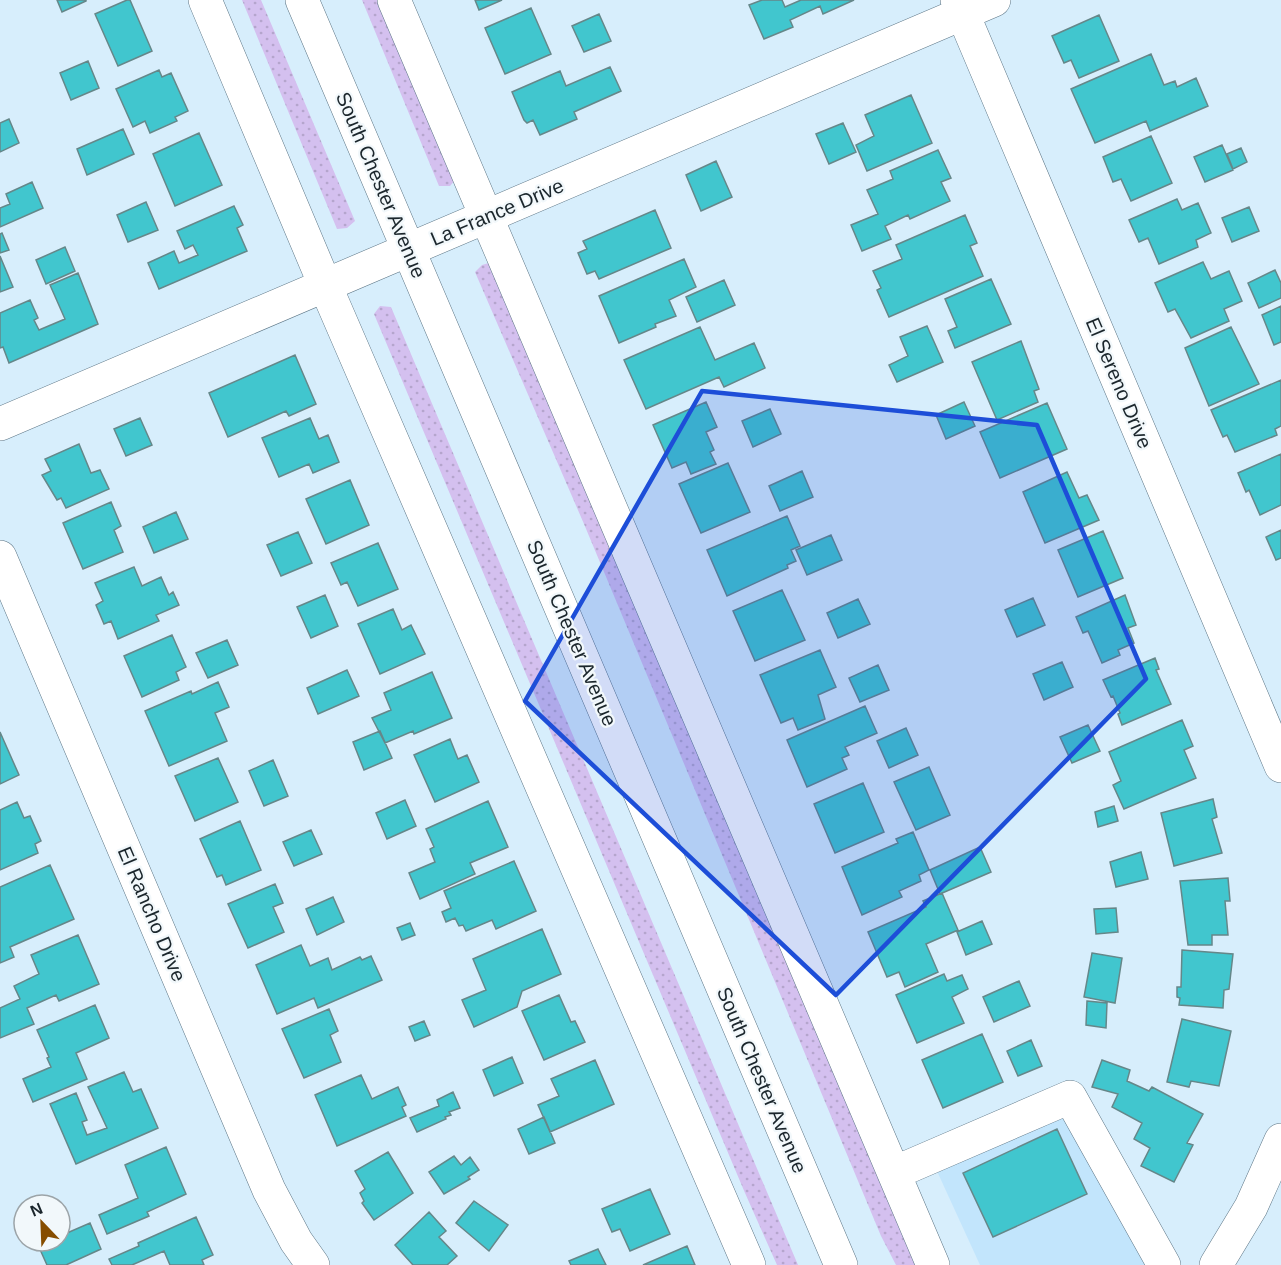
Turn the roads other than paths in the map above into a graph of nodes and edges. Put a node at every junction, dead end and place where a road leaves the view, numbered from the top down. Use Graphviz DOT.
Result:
graph roads {
  1 [pos="205,0"];
  2 [pos="302,0"];
  3 [pos="394,0"];
  4 [pos="994,0"];
  5 [pos="960,7"];
  6 [pos="486,217"];
  7 [pos="408,249"];
  8 [pos="325,285"];
  9 [pos="0,424"];
  10 [pos="0,557"];
  11 [pos="1281,766"];
  12 [pos="1279,1153"];
  13 [pos="894,1173"];
  14 [pos="916,1224"];
  15 [pos="313,1265"];
  16 [pos="748,1265"];
  17 [pos="841,1265"];
  18 [pos="933,1265"];
  19 [pos="944,1265"];
  20 [pos="1164,1265"];
  21 [pos="1216,1265"];
  1 -- 8 [label="street"];
  2 -- 7 [label="street, South Chester Avenue"];
  3 -- 6 [label="street"];
  4 -- 5 [label="street, La France Drive"];
  5 -- 6 [label="street, La France Drive"];
  5 -- 11 [label="street, El Sereno Drive"];
  6 -- 7 [label="street, La France Drive"];
  6 -- 13 [label="street"];
  7 -- 8 [label="street, La France Drive"];
  7 -- 17 [label="street, South Chester Avenue"];
  8 -- 9 [label="street, La France Drive"];
  8 -- 16 [label="street"];
  10 -- 15 [label="street, El Rancho Drive"];
  12 -- 21 [label="street"];
  13 -- 14 [label="street"];
  13 -- 20 [label="street"];
  14 -- 18 [label="street"];
  14 -- 19 [label="street"];
}
